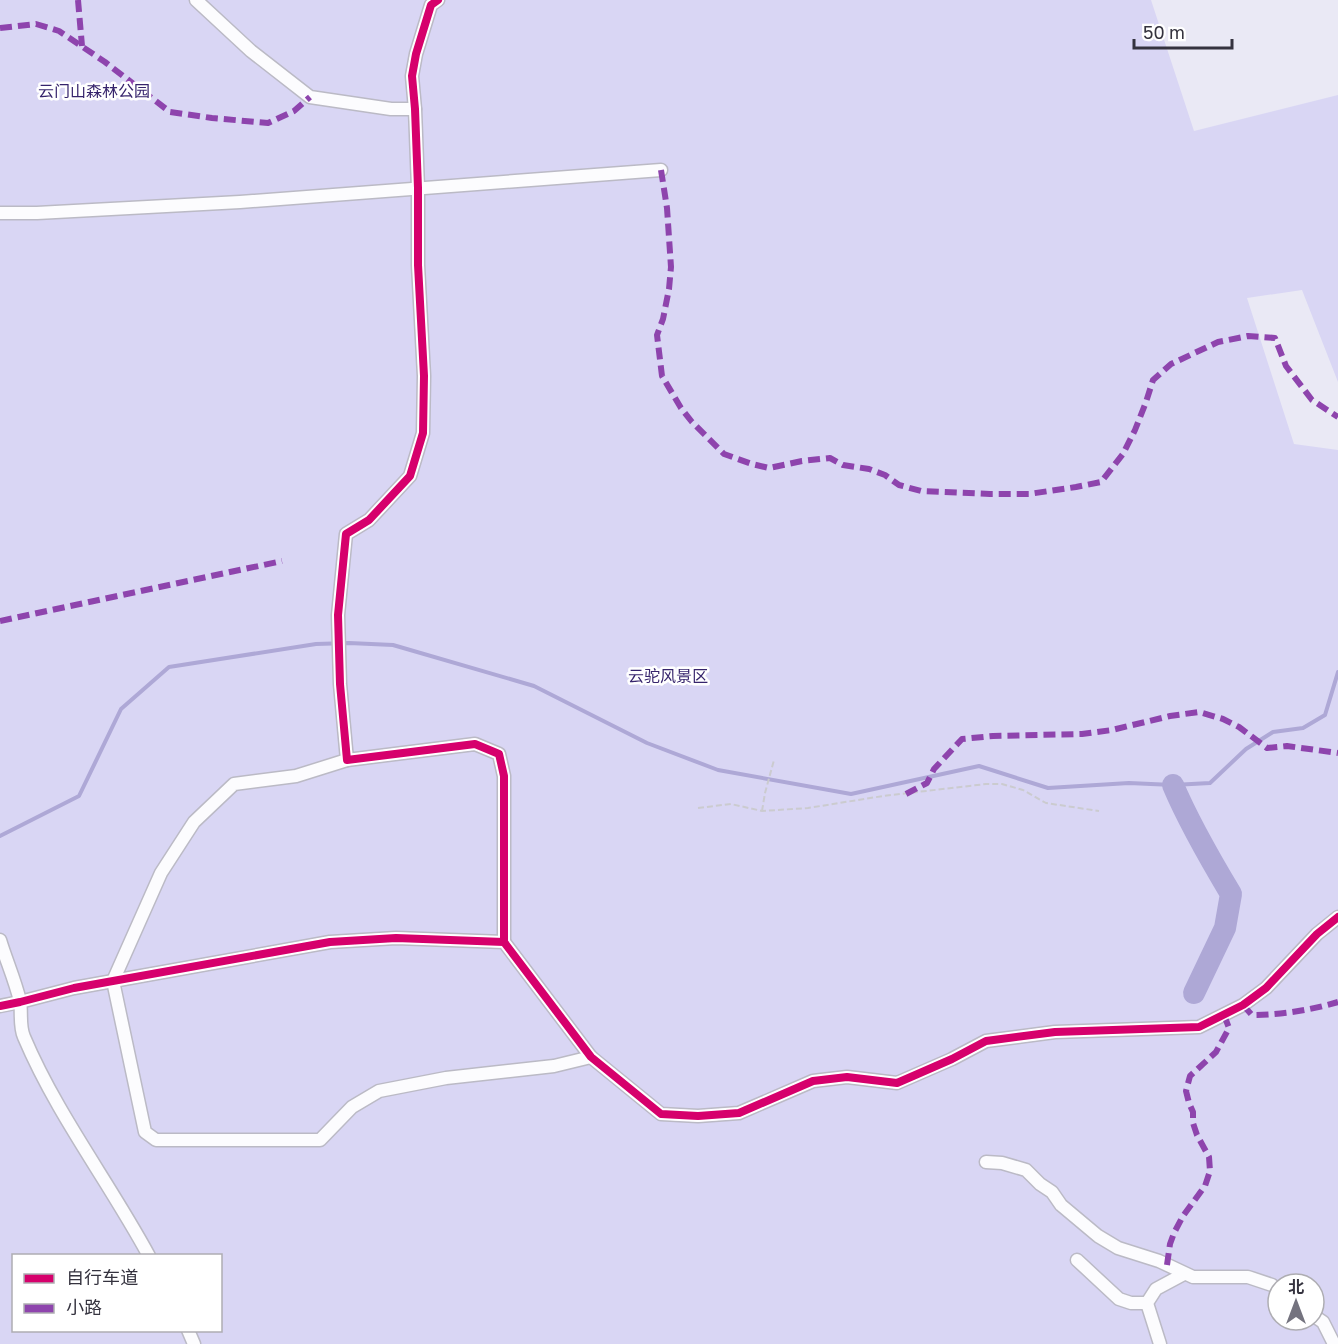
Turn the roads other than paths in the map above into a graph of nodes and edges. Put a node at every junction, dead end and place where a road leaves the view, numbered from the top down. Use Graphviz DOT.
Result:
graph roads {
  1 [pos="196,0"];
  2 [pos="438,0"];
  3 [pos="415,110"];
  4 [pos="662,170"];
  5 [pos="418,188"];
  6 [pos="0,213"];
  7 [pos="347,760"];
  8 [pos="1338,917"];
  9 [pos="0,940"];
  10 [pos="504,942"];
  11 [pos="113,981"];
  12 [pos="20,1002"];
  13 [pos="0,1006"];
  14 [pos="591,1057"];
  15 [pos="986,1162"];
  16 [pos="148,1254"];
  17 [pos="1077,1260"];
  18 [pos="1184,1274"];
  19 [pos="1266,1283"];
  20 [pos="1147,1304"];
  21 [pos="1326,1328"];
  22 [pos="1160,1344"];
  23 [pos="1334,1344"];
  1 -- 3 [label="street"];
  2 -- 3 [label="street"];
  3 -- 5 [label="street"];
  4 -- 5 [label="street"];
  5 -- 6 [label="street"];
  5 -- 7 [label="street"];
  7 -- 10 [label="street"];
  7 -- 11 [label="street"];
  8 -- 14 [label="street"];
  9 -- 12 [label="street"];
  10 -- 11 [label="street"];
  10 -- 14 [label="street"];
  11 -- 12 [label="street"];
  11 -- 14 [label="street"];
  12 -- 13 [label="street"];
  12 -- 16 [label="street"];
  15 -- 18 [label="street"];
  17 -- 20 [label="street"];
  18 -- 19 [label="street"];
  18 -- 20 [label="street"];
  20 -- 22 [label="street"];
  21 -- 23 [label="street"];
}
